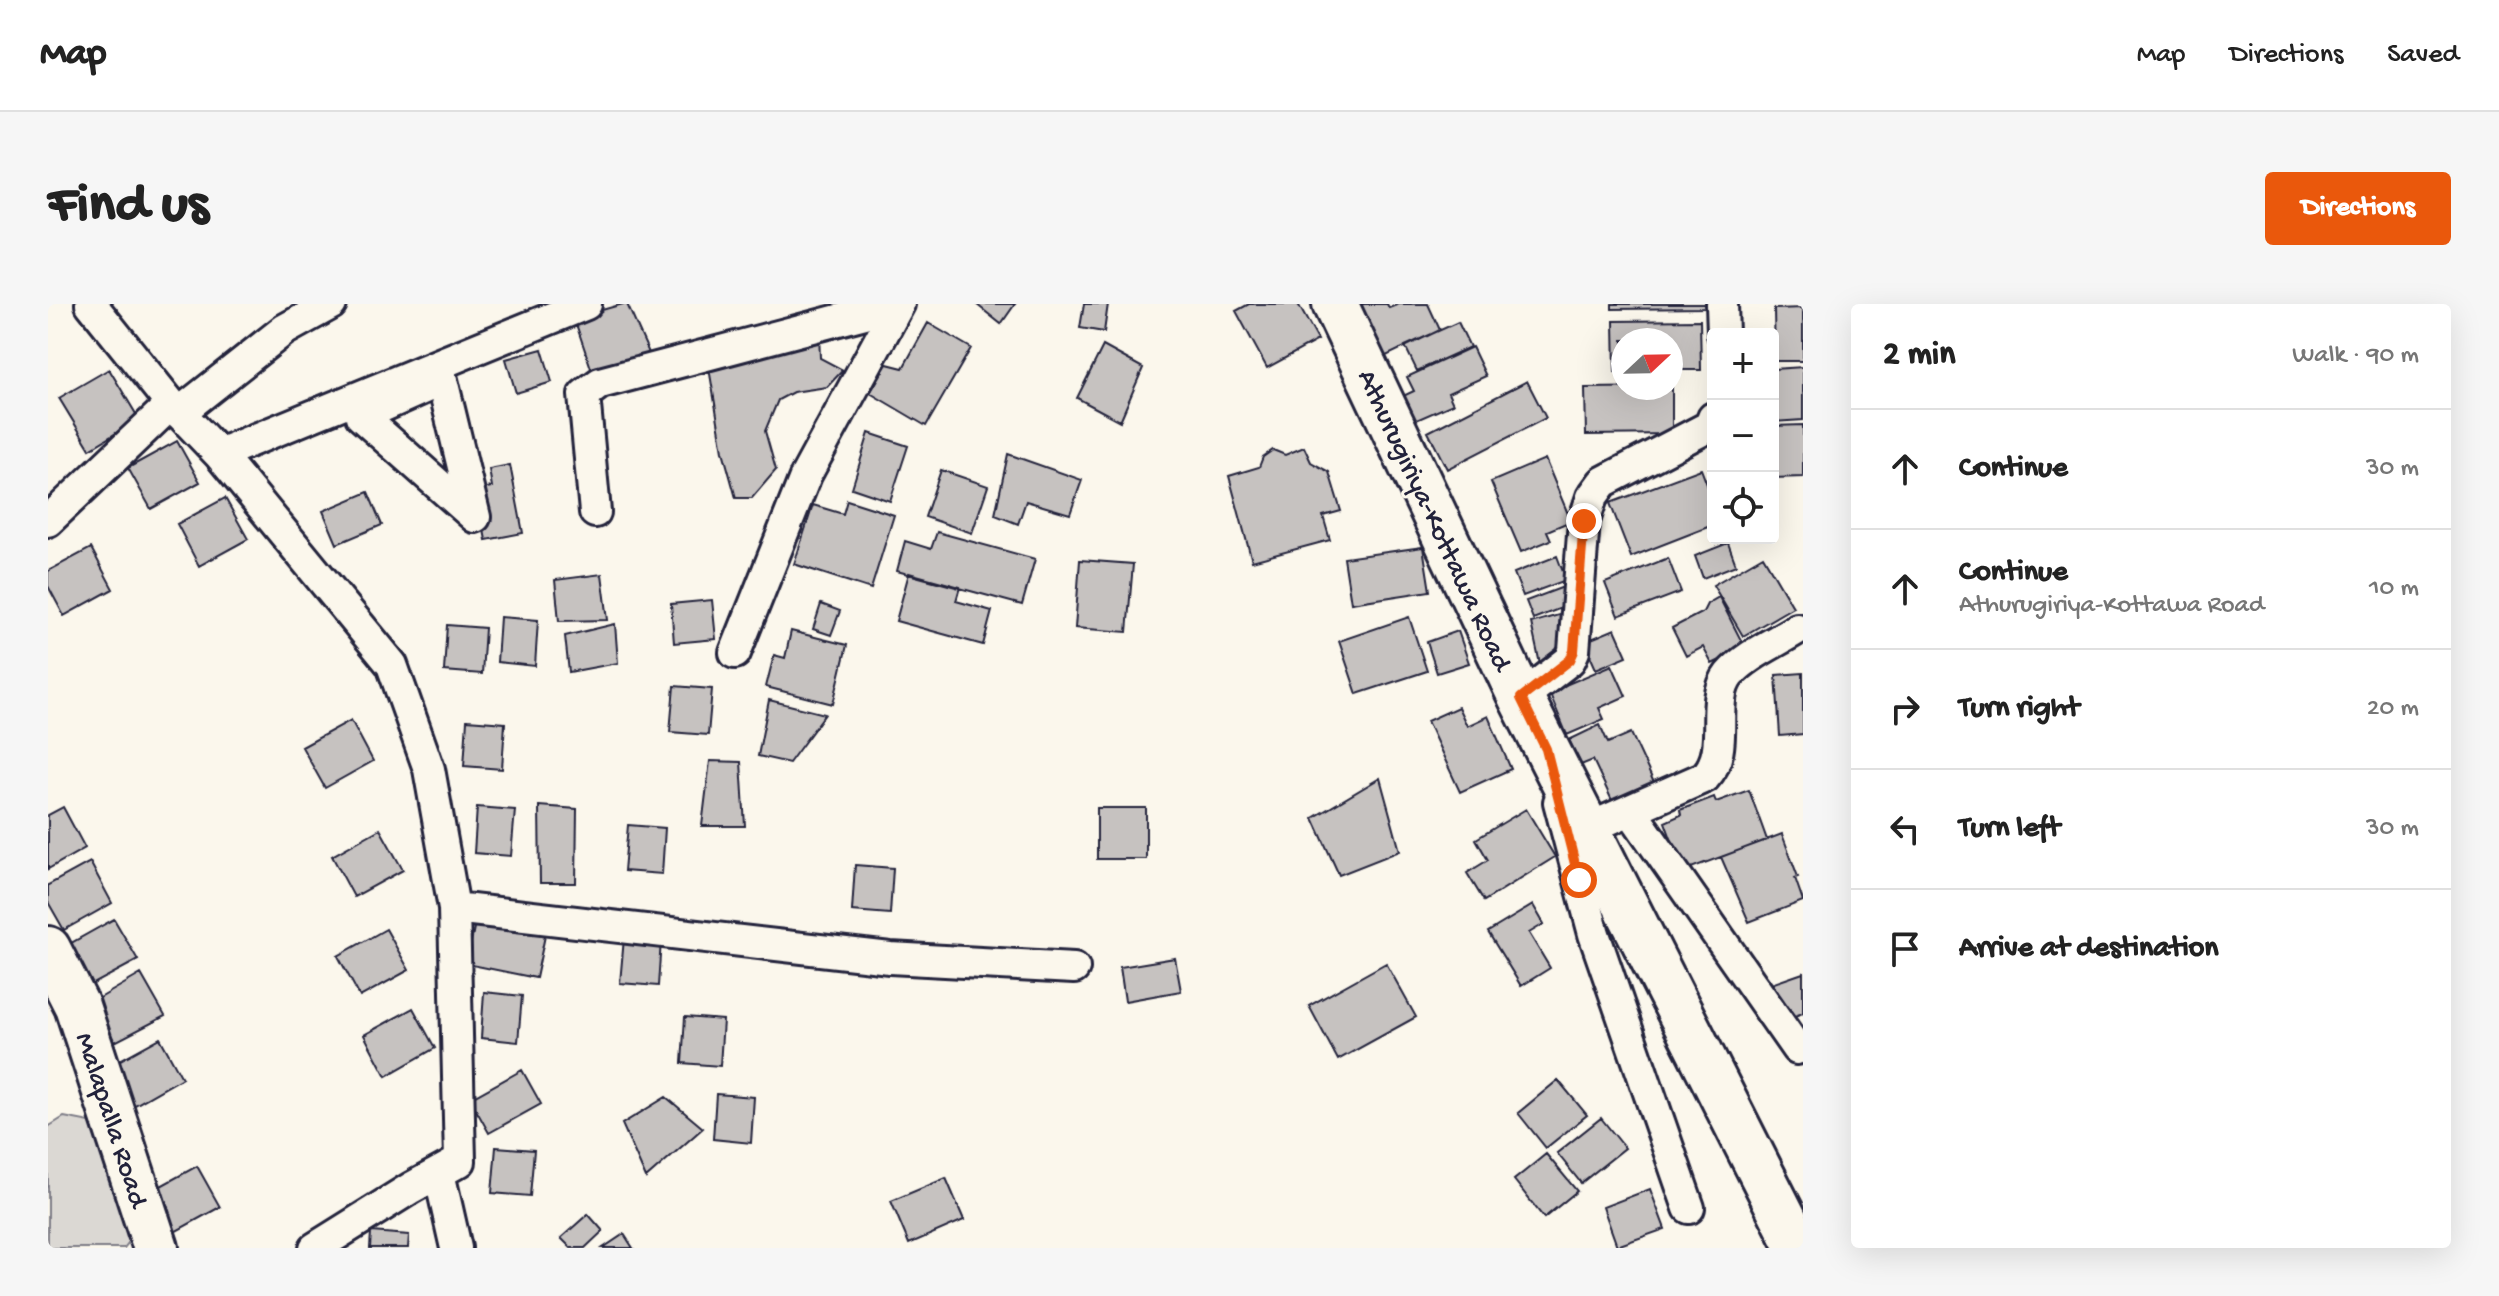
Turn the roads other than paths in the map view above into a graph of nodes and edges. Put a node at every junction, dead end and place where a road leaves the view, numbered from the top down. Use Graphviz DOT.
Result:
graph roads {
  1 [pos="91,304"];
  2 [pos="331,304"];
  3 [pos="586,304"];
  4 [pos="899,304"];
  5 [pos="1335,304"];
  6 [pos="1722,304"];
  7 [pos="1723,328"];
  8 [pos="175,408"];
  9 [pos="331,408"];
  10 [pos="361,416"];
  11 [pos="1707,428"];
  12 [pos="219,454"];
  13 [pos="595,512"];
  14 [pos="48,521"];
  15 [pos="1797,629"];
  16 [pos="735,653"];
  17 [pos="1521,698"];
  18 [pos="1546,749"];
  19 [pos="1631,811"];
  20 [pos="1587,829"];
  21 [pos="454,908"];
  22 [pos="48,949"];
  23 [pos="1074,968"];
  24 [pos="1797,1049"];
  25 [pos="439,1173"];
  26 [pos="1689,1208"];
  27 [pos="154,1247"];
  28 [pos="315,1248"];
  29 [pos="456,1248"];
  30 [pos="1799,1248"];
  1 -- 8 [label="street"];
  2 -- 8 [label="street"];
  3 -- 9 [label="street"];
  4 -- 13 [label="street"];
  4 -- 16 [label="street"];
  5 -- 17 [label="main road, Athurugiriya-Kottawa Road"];
  6 -- 7 [label="street"];
  8 -- 12 [label="street"];
  8 -- 14 [label="street"];
  9 -- 10 [label="street"];
  9 -- 12 [label="street"];
  10 -- 10 [label="street"];
  11 -- 17 [label="street"];
  12 -- 21 [label="street"];
  15 -- 19 [label="street"];
  17 -- 18 [label="main road, Athurugiriya-Kottawa Road"];
  18 -- 20 [label="main road, Athurugiriya-Kottawa Road"];
  18 -- 26 [label="street"];
  19 -- 20 [label="street"];
  19 -- 24 [label="street"];
  20 -- 30 [label="main road, Athurugiriya-Kottawa Road"];
  21 -- 23 [label="street"];
  21 -- 25 [label="street"];
  22 -- 27 [label="main road, Malapalla Road"];
  25 -- 28 [label="street"];
  25 -- 29 [label="street"];
}
